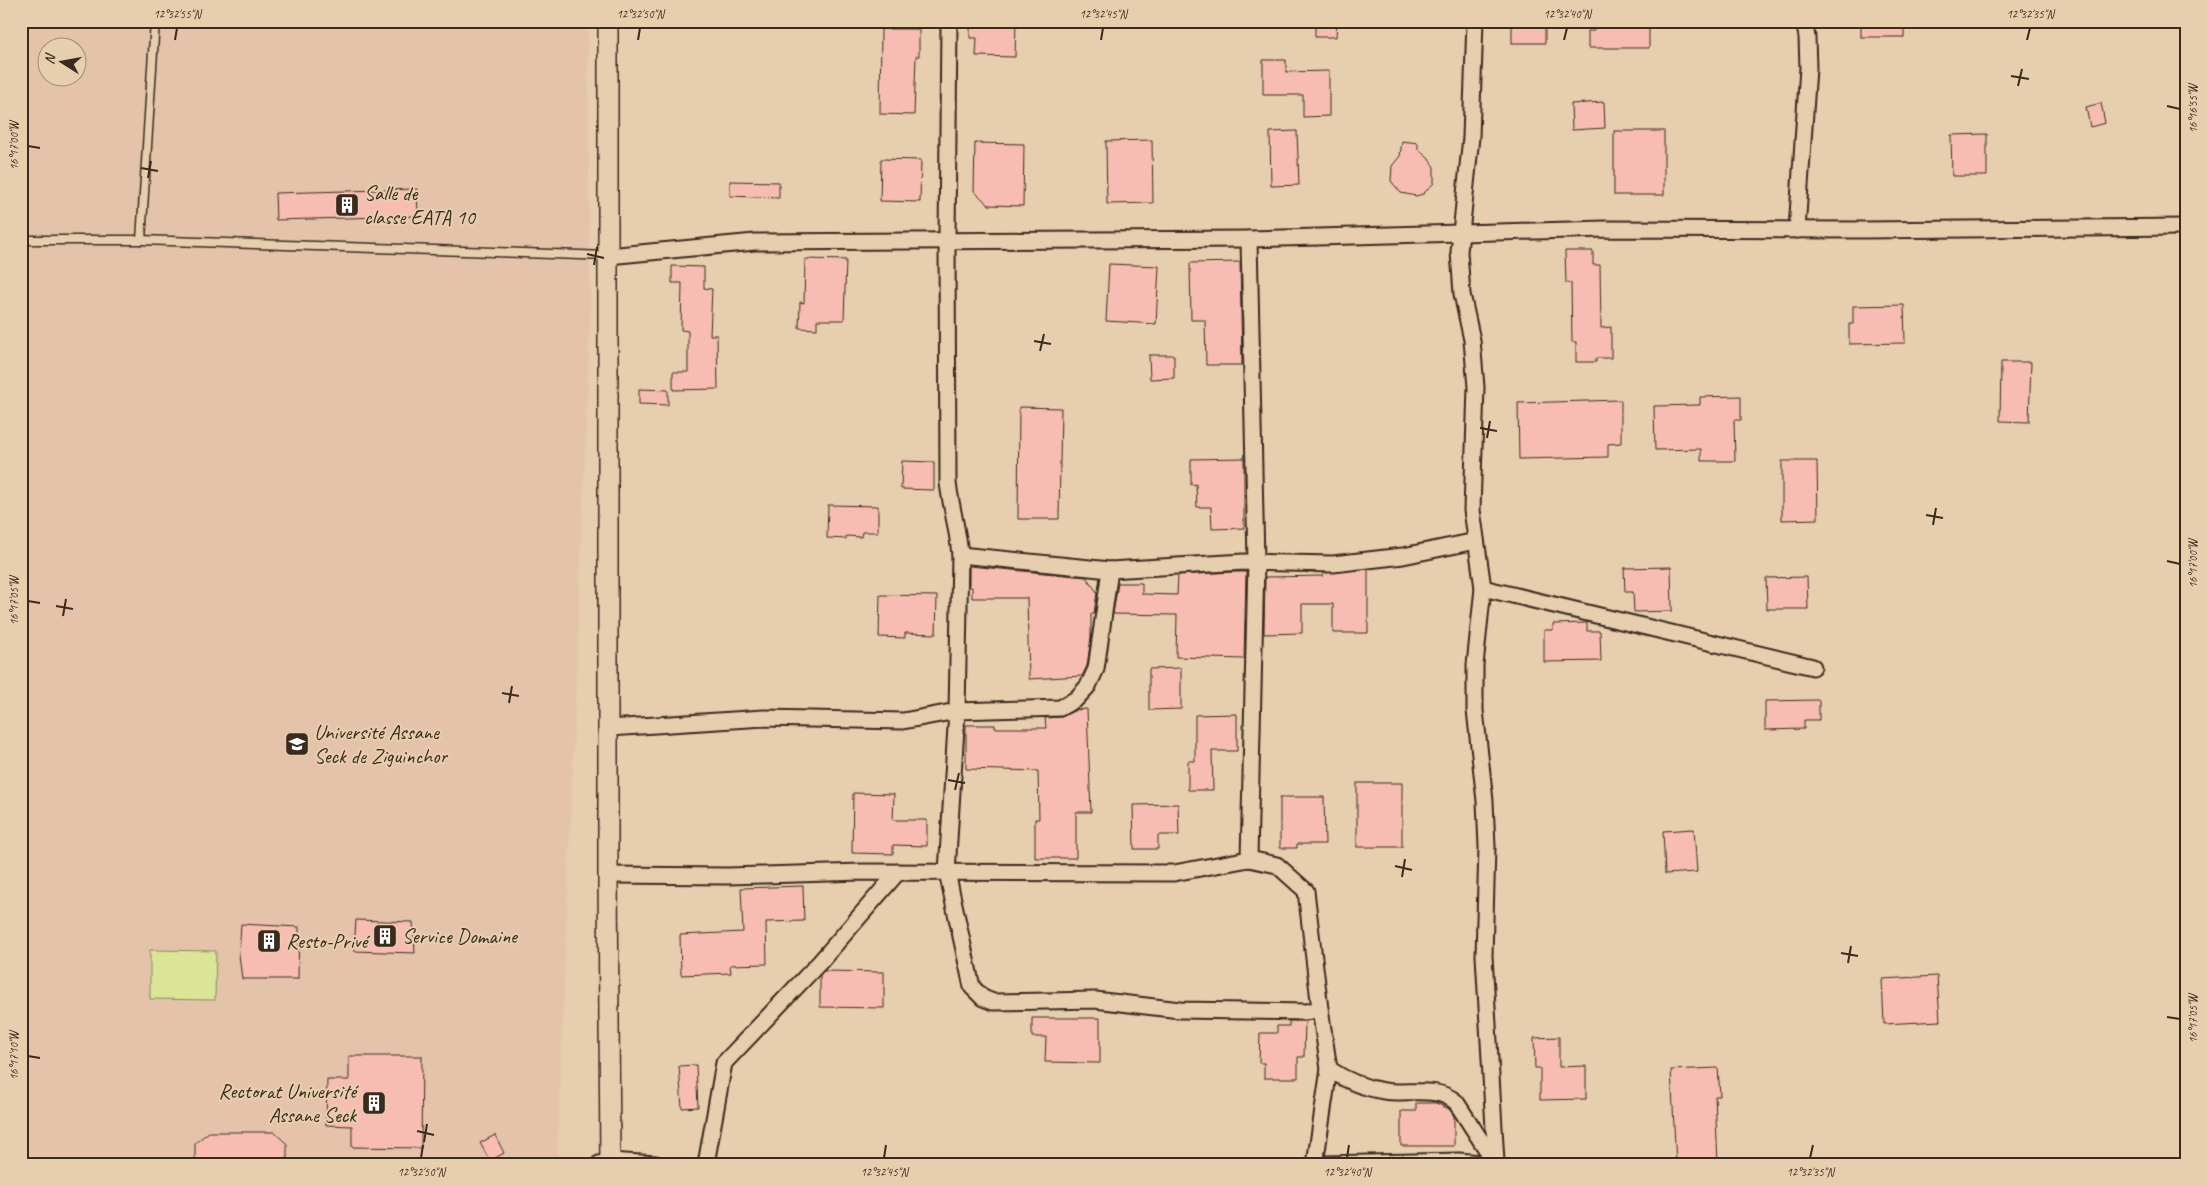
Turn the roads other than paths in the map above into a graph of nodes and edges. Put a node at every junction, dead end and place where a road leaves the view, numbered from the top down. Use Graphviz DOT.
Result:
graph roads {
  1 [pos="156,21"];
  2 [pos="608,21"];
  3 [pos="949,21"];
  4 [pos="1475,21"];
  5 [pos="1804,21"];
  6 [pos="2186,227"];
  7 [pos="1797,230"];
  8 [pos="1461,234"];
  9 [pos="21,240"];
  10 [pos="141,240"];
  11 [pos="1249,240"];
  12 [pos="947,241"];
  13 [pos="608,256"];
  14 [pos="1476,541"];
  15 [pos="960,555"];
  16 [pos="1256,562"];
  17 [pos="1110,570"];
  18 [pos="1484,588"];
  19 [pos="1813,667"];
  20 [pos="957,711"];
  21 [pos="610,728"];
  22 [pos="1249,859"];
  23 [pos="898,872"];
  24 [pos="947,872"];
  25 [pos="608,875"];
  26 [pos="1320,1009"];
  27 [pos="1329,1070"];
  28 [pos="606,1163"];
  29 [pos="656,1164"];
  30 [pos="706,1164"];
  31 [pos="1315,1164"];
  32 [pos="1323,1164"];
  33 [pos="1491,1164"];
  34 [pos="1496,1164"];
  1 -- 10 [label="lane"];
  2 -- 13 [label="street"];
  3 -- 12 [label="street"];
  4 -- 8 [label="street"];
  5 -- 7 [label="street"];
  6 -- 7 [label="street"];
  7 -- 8 [label="street"];
  8 -- 11 [label="street"];
  8 -- 14 [label="street"];
  9 -- 10 [label="lane"];
  10 -- 13 [label="lane"];
  11 -- 12 [label="street"];
  11 -- 16 [label="street"];
  12 -- 13 [label="street"];
  12 -- 15 [label="street"];
  13 -- 21 [label="street"];
  14 -- 16 [label="street"];
  14 -- 18 [label="street"];
  15 -- 17 [label="street"];
  15 -- 20 [label="street"];
  16 -- 17 [label="street"];
  16 -- 22 [label="street"];
  17 -- 20 [label="street"];
  18 -- 19 [label="street"];
  18 -- 34 [label="street"];
  20 -- 21 [label="street"];
  20 -- 24 [label="street"];
  21 -- 25 [label="street"];
  22 -- 24 [label="street"];
  22 -- 26 [label="street"];
  23 -- 24 [label="street"];
  23 -- 25 [label="street"];
  23 -- 30 [label="street"];
  24 -- 26 [label="street"];
  25 -- 28 [label="street"];
  26 -- 27 [label="street"];
  27 -- 31 [label="street"];
  27 -- 34 [label="street"];
  28 -- 29 [label="street"];
  32 -- 33 [label="street"];
}
